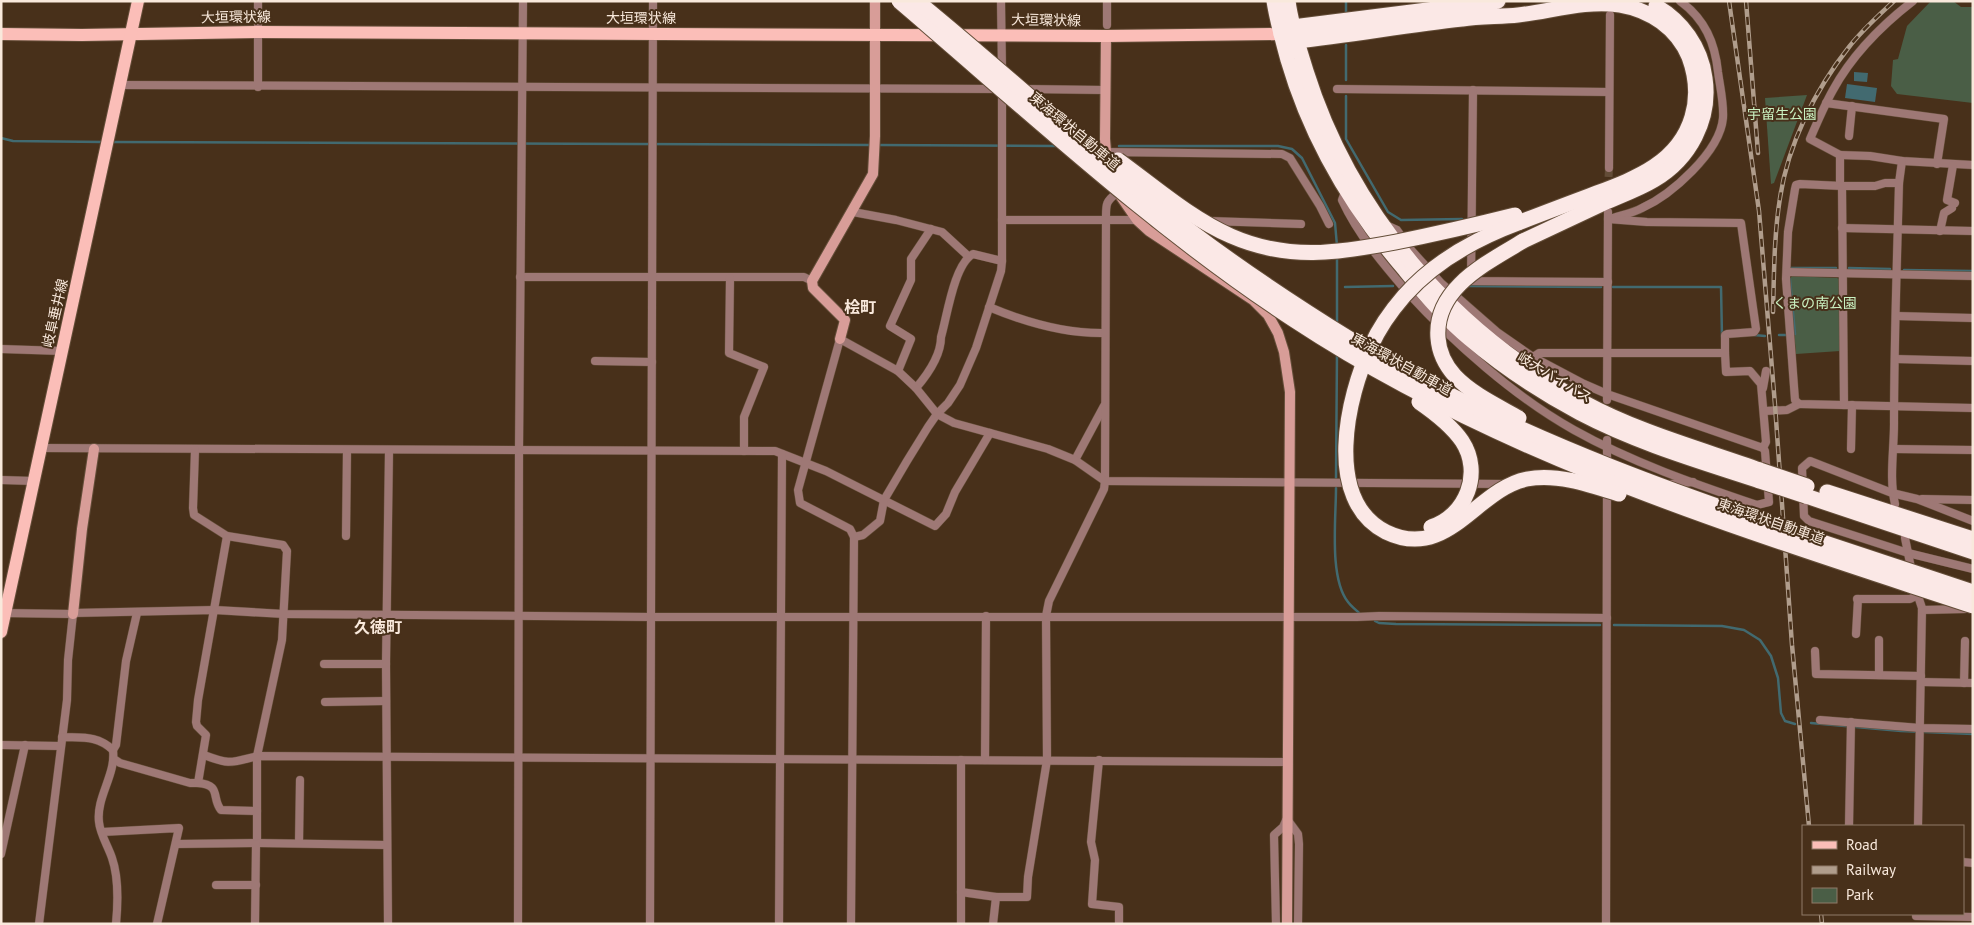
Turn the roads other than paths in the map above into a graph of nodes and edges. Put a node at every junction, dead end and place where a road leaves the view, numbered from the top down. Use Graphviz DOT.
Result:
graph roads {
  1 [pos="138,1"];
  2 [pos="258,1"];
  3 [pos="523,1"];
  4 [pos="653,1"];
  5 [pos="875,1"];
  6 [pos="899,1"];
  7 [pos="917,1"];
  8 [pos="1002,1"];
  9 [pos="1107,1"];
  10 [pos="1274,1"];
  11 [pos="1288,1"];
  12 [pos="1498,1"];
  13 [pos="1645,1"];
  14 [pos="1680,1"];
  15 [pos="1914,1"];
  16 [pos="1610,14"];
  17 [pos="1106,30"];
  18 [pos="258,32"];
  19 [pos="522,33"];
  20 [pos="653,33"];
  21 [pos="1,34"];
  22 [pos="131,34"];
  23 [pos="875,34"];
  24 [pos="1002,34"];
  25 [pos="1290,34"];
  26 [pos="975,48"];
  27 [pos="120,85"];
  28 [pos="522,86"];
  29 [pos="258,87"];
  30 [pos="653,88"];
  31 [pos="875,88"];
  32 [pos="1337,89"];
  33 [pos="1002,90"];
  34 [pos="1104,90"];
  35 [pos="1472,90"];
  36 [pos="1609,92"];
  37 [pos="1826,103"];
  38 [pos="1852,106"];
  39 [pos="1849,136"];
  40 [pos="1106,152"];
  41 [pos="1840,155"];
  42 [pos="1902,161"];
  43 [pos="1937,164"];
  44 [pos="1953,165"];
  45 [pos="1973,165"];
  46 [pos="1608,168"];
  47 [pos="1899,183"];
  48 [pos="1841,185"];
  49 [pos="1346,189"];
  50 [pos="1618,191"];
  51 [pos="1118,192"];
  52 [pos="852,212"];
  53 [pos="1608,216"];
  54 [pos="1002,220"];
  55 [pos="1106,220"];
  56 [pos="1137,220"];
  57 [pos="1301,224"];
  58 [pos="1329,224"];
  59 [pos="1382,225"];
  60 [pos="1519,228"];
  61 [pos="1842,228"];
  62 [pos="931,229"];
  63 [pos="1898,230"];
  64 [pos="1940,231"];
  65 [pos="1973,231"];
  66 [pos="968,256"];
  67 [pos="1002,261"];
  68 [pos="1787,272"];
  69 [pos="1843,273"];
  70 [pos="1897,274"];
  71 [pos="1973,276"];
  72 [pos="520,277"];
  73 [pos="652,277"];
  74 [pos="730,278"];
  75 [pos="812,281"];
  76 [pos="1608,282"];
  77 [pos="1243,286"];
  78 [pos="989,307"];
  79 [pos="1896,316"];
  80 [pos="1973,318"];
  81 [pos="1105,334"];
  82 [pos="840,339"];
  83 [pos="1,349"];
  84 [pos="62,351"];
  85 [pos="1607,353"];
  86 [pos="1725,353"];
  87 [pos="1533,357"];
  88 [pos="1895,359"];
  89 [pos="596,361"];
  90 [pos="1973,361"];
  91 [pos="652,362"];
  92 [pos="898,371"];
  93 [pos="1766,371"];
  94 [pos="916,388"];
  95 [pos="1762,390"];
  96 [pos="1607,397"];
  97 [pos="1106,404"];
  98 [pos="1799,404"];
  99 [pos="1848,405"];
  100 [pos="1894,405"];
  101 [pos="1973,408"];
  102 [pos="1764,411"];
  103 [pos="937,414"];
  104 [pos="990,432"];
  105 [pos="1607,444"];
  106 [pos="42,448"];
  107 [pos="1763,448"];
  108 [pos="94,449"];
  109 [pos="1851,449"];
  110 [pos="1894,449"];
  111 [pos="195,450"];
  112 [pos="347,450"];
  113 [pos="519,450"];
  114 [pos="651,450"];
  115 [pos="1973,450"];
  116 [pos="389,451"];
  117 [pos="744,451"];
  118 [pos="782,454"];
  119 [pos="1075,460"];
  120 [pos="805,463"];
  121 [pos="1760,476"];
  122 [pos="1,480"];
  123 [pos="34,481"];
  124 [pos="1105,482"];
  125 [pos="1693,482"];
  126 [pos="1289,483"];
  127 [pos="1607,484"];
  128 [pos="1806,491"];
  129 [pos="1892,493"];
  130 [pos="1917,499"];
  131 [pos="884,500"];
  132 [pos="1973,500"];
  133 [pos="1895,504"];
  134 [pos="1746,516"];
  135 [pos="1973,521"];
  136 [pos="227,536"];
  137 [pos="346,536"];
  138 [pos="854,537"];
  139 [pos="1905,538"];
  140 [pos="1973,539"];
  141 [pos="1810,552"];
  142 [pos="1973,552"];
  143 [pos="1908,553"];
  144 [pos="1973,569"];
  145 [pos="1973,592"];
  146 [pos="1918,595"];
  147 [pos="1973,606"];
  148 [pos="215,610"];
  149 [pos="1922,610"];
  150 [pos="1973,612"];
  151 [pos="3,613"];
  152 [pos="73,613"];
  153 [pos="137,613"];
  154 [pos="284,614"];
  155 [pos="387,615"];
  156 [pos="520,615"];
  157 [pos="781,616"];
  158 [pos="853,616"];
  159 [pos="986,616"];
  160 [pos="1046,616"];
  161 [pos="1288,616"];
  162 [pos="650,617"];
  163 [pos="1607,618"];
  164 [pos="1,632"];
  165 [pos="1856,634"];
  166 [pos="1879,640"];
  167 [pos="1965,641"];
  168 [pos="1815,651"];
  169 [pos="324,664"];
  170 [pos="386,664"];
  171 [pos="1879,675"];
  172 [pos="1921,679"];
  173 [pos="1964,683"];
  174 [pos="1973,683"];
  175 [pos="386,701"];
  176 [pos="325,702"];
  177 [pos="1820,720"];
  178 [pos="1850,722"];
  179 [pos="1920,728"];
  180 [pos="1973,729"];
  181 [pos="62,737"];
  182 [pos="1,745"];
  183 [pos="25,746"];
  184 [pos="60,746"];
  185 [pos="113,750"];
  186 [pos="204,755"];
  187 [pos="257,756"];
  188 [pos="386,757"];
  189 [pos="519,758"];
  190 [pos="652,758"];
  191 [pos="780,759"];
  192 [pos="114,760"];
  193 [pos="853,760"];
  194 [pos="961,760"];
  195 [pos="985,760"];
  196 [pos="1047,760"];
  197 [pos="1099,760"];
  198 [pos="1288,762"];
  199 [pos="300,780"];
  200 [pos="198,783"];
  201 [pos="257,811"];
  202 [pos="1287,818"];
  203 [pos="1849,825"];
  204 [pos="1918,825"];
  205 [pos="102,832"];
  206 [pos="257,843"];
  207 [pos="299,843"];
  208 [pos="176,844"];
  209 [pos="387,845"];
  210 [pos="1,854"];
  211 [pos="216,885"];
  212 [pos="256,885"];
  213 [pos="961,892"];
  214 [pos="996,897"];
  215 [pos="1973,917"];
  216 [pos="1916,918"];
  217 [pos="39,924"];
  218 [pos="116,924"];
  219 [pos="157,924"];
  220 [pos="256,924"];
  221 [pos="388,924"];
  222 [pos="518,924"];
  223 [pos="650,924"];
  224 [pos="779,924"];
  225 [pos="851,924"];
  226 [pos="961,924"];
  227 [pos="993,924"];
  228 [pos="1119,924"];
  229 [pos="1276,924"];
  230 [pos="1287,924"];
  231 [pos="1298,924"];
  232 [pos="1606,924"];
  1 -- 22 [label="main road, 岐阜垂井線"];
  2 -- 18 [label="street"];
  3 -- 19 [label="street"];
  4 -- 20 [label="street"];
  5 -- 23 [label="street"];
  6 -- 77 [label="highway, 東海環状自動車道, bridge"];
  7 -- 26 [label="highway, 東海環状自動車道, bridge"];
  8 -- 24 [label="street"];
  9 -- 17 [label="street"];
  10 -- 25 [label="highway"];
  11 -- 25 [label="highway"];
  12 -- 25 [label="highway"];
  13 -- 50 [label="highway"];
  14 -- 53 [label="street"];
  15 -- 37 [label="street"];
  16 -- 36 [label="street"];
  17 -- 24 [label="main road, 大垣環状線"];
  17 -- 25 [label="main road, 大垣環状線"];
  17 -- 34 [label="street"];
  18 -- 19 [label="main road, 大垣環状線"];
  18 -- 22 [label="main road, 大垣環状線"];
  18 -- 29 [label="street"];
  19 -- 20 [label="main road, 大垣環状線"];
  19 -- 28 [label="street"];
  20 -- 23 [label="main road, 大垣環状線"];
  20 -- 30 [label="street"];
  21 -- 22 [label="main road, 大垣環状線"];
  22 -- 27 [label="main road, 岐阜垂井線"];
  23 -- 24 [label="main road, 大垣環状線"];
  23 -- 31 [label="street"];
  24 -- 33 [label="street"];
  25 -- 49 [label="highway, 岐大バイパス"];
  25 -- 50 [label="highway"];
  25 -- 59 [label="highway, 岐大バイパス"];
  26 -- 60 [label="highway, bridge"];
  26 -- 134 [label="highway, 東海環状自動車道, bridge"];
  27 -- 29 [label="street"];
  27 -- 84 [label="main road, 岐阜垂井線"];
  28 -- 29 [label="street"];
  28 -- 30 [label="street"];
  28 -- 72 [label="street"];
  30 -- 31 [label="street"];
  30 -- 73 [label="street"];
  31 -- 33 [label="street"];
  31 -- 52 [label="street"];
  32 -- 35 [label="street"];
  33 -- 34 [label="street"];
  33 -- 54 [label="street"];
  34 -- 40 [label="street"];
  35 -- 36 [label="street"];
  35 -- 76 [label="street"];
  36 -- 46 [label="street"];
  37 -- 38 [label="street"];
  37 -- 41 [label="street"];
  38 -- 39 [label="street"];
  38 -- 43 [label="street"];
  40 -- 51 [label="street"];
  40 -- 58 [label="street"];
  41 -- 42 [label="street"];
  41 -- 48 [label="street"];
  42 -- 43 [label="street"];
  42 -- 47 [label="street"];
  43 -- 44 [label="street"];
  44 -- 45 [label="street"];
  44 -- 64 [label="street"];
  47 -- 48 [label="street"];
  47 -- 63 [label="street"];
  48 -- 61 [label="street"];
  48 -- 68 [label="street"];
  49 -- 105 [label="street"];
  49 -- 121 [label="highway, 岐大バイパス"];
  50 -- 60 [label="highway"];
  50 -- 60 [label="highway"];
  51 -- 55 [label="street"];
  51 -- 56 [label="street"];
  52 -- 62 [label="street"];
  52 -- 75 [label="street"];
  53 -- 76 [label="street"];
  53 -- 86 [label="street"];
  54 -- 55 [label="street"];
  54 -- 67 [label="street"];
  55 -- 56 [label="street"];
  55 -- 81 [label="street"];
  56 -- 57 [label="street"];
  56 -- 126 [label="street"];
  59 -- 87 [label="street"];
  59 -- 121 [label="highway, 岐大バイパス"];
  60 -- 77 [label="highway, bridge"];
  60 -- 134 [label="highway, bridge"];
  60 -- 141 [label="highway, bridge"];
  61 -- 63 [label="street"];
  61 -- 69 [label="street"];
  62 -- 66 [label="street"];
  62 -- 92 [label="street"];
  63 -- 64 [label="street"];
  63 -- 70 [label="street"];
  64 -- 65 [label="street"];
  66 -- 67 [label="street"];
  66 -- 94 [label="street"];
  67 -- 78 [label="street"];
  68 -- 69 [label="street"];
  68 -- 98 [label="street"];
  69 -- 70 [label="street"];
  69 -- 99 [label="street"];
  70 -- 71 [label="street"];
  70 -- 79 [label="street"];
  72 -- 73 [label="street"];
  72 -- 113 [label="street"];
  73 -- 74 [label="street"];
  73 -- 91 [label="street"];
  74 -- 75 [label="street"];
  74 -- 117 [label="street"];
  75 -- 82 [label="street"];
  76 -- 85 [label="street"];
  77 -- 141 [label="highway, 東海環状自動車道, bridge"];
  78 -- 81 [label="street"];
  78 -- 103 [label="street"];
  79 -- 80 [label="street"];
  79 -- 88 [label="street"];
  81 -- 97 [label="street"];
  82 -- 92 [label="street"];
  82 -- 120 [label="street"];
  83 -- 84 [label="street"];
  84 -- 106 [label="main road, 岐阜垂井線"];
  85 -- 86 [label="street"];
  85 -- 87 [label="street"];
  85 -- 96 [label="street"];
  86 -- 95 [label="street"];
  87 -- 96 [label="street"];
  88 -- 90 [label="street"];
  88 -- 100 [label="street"];
  89 -- 91 [label="street"];
  91 -- 114 [label="street"];
  92 -- 94 [label="street"];
  93 -- 95 [label="street"];
  94 -- 103 [label="street"];
  95 -- 102 [label="street"];
  96 -- 107 [label="street"];
  97 -- 119 [label="street"];
  97 -- 124 [label="street"];
  98 -- 99 [label="street"];
  98 -- 102 [label="street"];
  99 -- 100 [label="street"];
  99 -- 109 [label="street"];
  100 -- 101 [label="street"];
  100 -- 110 [label="street"];
  102 -- 107 [label="street"];
  103 -- 104 [label="street"];
  103 -- 131 [label="street"];
  104 -- 119 [label="street"];
  104 -- 131 [label="street"];
  105 -- 125 [label="street"];
  105 -- 127 [label="street"];
  106 -- 108 [label="street"];
  106 -- 123 [label="main road, 岐阜垂井線"];
  107 -- 125 [label="street"];
  108 -- 111 [label="street"];
  108 -- 152 [label="street"];
  110 -- 115 [label="street"];
  110 -- 129 [label="street"];
  111 -- 112 [label="street"];
  111 -- 136 [label="street"];
  112 -- 116 [label="street"];
  112 -- 137 [label="street"];
  113 -- 114 [label="street"];
  113 -- 116 [label="street"];
  113 -- 156 [label="street"];
  114 -- 117 [label="street"];
  114 -- 162 [label="street"];
  116 -- 155 [label="street"];
  117 -- 118 [label="street"];
  118 -- 120 [label="street"];
  118 -- 157 [label="street"];
  119 -- 124 [label="street"];
  120 -- 131 [label="street"];
  120 -- 138 [label="street"];
  121 -- 128 [label="highway, 岐大バイパス, bridge"];
  122 -- 123 [label="street"];
  123 -- 151 [label="main road, 岐阜垂井線"];
  124 -- 126 [label="street"];
  124 -- 160 [label="street"];
  125 -- 127 [label="street"];
  126 -- 127 [label="street"];
  126 -- 161 [label="street"];
  127 -- 163 [label="street"];
  128 -- 140 [label="highway, 岐大バイパス"];
  128 -- 142 [label="highway, 岐大バイパス"];
  129 -- 130 [label="street"];
  129 -- 133 [label="street"];
  129 -- 143 [label="street"];
  130 -- 132 [label="street"];
  130 -- 135 [label="street"];
  131 -- 138 [label="street"];
  134 -- 145 [label="highway, 東海環状自動車道, bridge"];
  136 -- 148 [label="street"];
  136 -- 154 [label="street"];
  138 -- 158 [label="street"];
  139 -- 143 [label="street"];
  141 -- 147 [label="highway, 東海環状自動車道, bridge"];
  143 -- 144 [label="street"];
  143 -- 146 [label="street"];
  146 -- 149 [label="street"];
  146 -- 165 [label="street"];
  148 -- 153 [label="street"];
  148 -- 154 [label="street"];
  148 -- 186 [label="street"];
  149 -- 150 [label="street"];
  149 -- 172 [label="street"];
  151 -- 152 [label="street"];
  151 -- 164 [label="main road, 岐阜垂井線"];
  152 -- 153 [label="street"];
  152 -- 181 [label="street"];
  153 -- 185 [label="street"];
  154 -- 155 [label="street"];
  154 -- 187 [label="street"];
  155 -- 156 [label="street"];
  155 -- 170 [label="street"];
  156 -- 162 [label="street"];
  156 -- 189 [label="street"];
  157 -- 158 [label="street"];
  157 -- 162 [label="street"];
  157 -- 191 [label="street"];
  158 -- 159 [label="street"];
  158 -- 193 [label="street"];
  159 -- 160 [label="street"];
  159 -- 195 [label="street"];
  160 -- 161 [label="street"];
  160 -- 196 [label="street"];
  161 -- 163 [label="street"];
  161 -- 198 [label="street"];
  162 -- 190 [label="street"];
  163 -- 232 [label="street"];
  166 -- 171 [label="street"];
  167 -- 173 [label="street"];
  168 -- 171 [label="street"];
  169 -- 170 [label="street"];
  170 -- 175 [label="street"];
  171 -- 172 [label="street"];
  172 -- 173 [label="street"];
  172 -- 179 [label="street"];
  173 -- 174 [label="street"];
  175 -- 176 [label="street"];
  175 -- 188 [label="street"];
  177 -- 178 [label="street"];
  178 -- 179 [label="street"];
  178 -- 203 [label="street"];
  179 -- 180 [label="street"];
  179 -- 204 [label="street"];
  181 -- 184 [label="street"];
  181 -- 185 [label="street"];
  182 -- 183 [label="street"];
  183 -- 184 [label="street"];
  183 -- 210 [label="street"];
  184 -- 217 [label="street"];
  185 -- 192 [label="street"];
  186 -- 187 [label="street"];
  186 -- 200 [label="street"];
  187 -- 188 [label="street"];
  187 -- 201 [label="street"];
  188 -- 189 [label="street"];
  188 -- 209 [label="street"];
  189 -- 190 [label="street"];
  189 -- 222 [label="street"];
  190 -- 191 [label="street"];
  190 -- 223 [label="street"];
  191 -- 193 [label="street"];
  191 -- 224 [label="street"];
  192 -- 200 [label="street"];
  192 -- 205 [label="street"];
  193 -- 194 [label="street"];
  193 -- 225 [label="street"];
  194 -- 195 [label="street"];
  194 -- 213 [label="street"];
  195 -- 196 [label="street"];
  196 -- 197 [label="street"];
  196 -- 214 [label="street"];
  197 -- 198 [label="street"];
  197 -- 228 [label="street"];
  198 -- 202 [label="street"];
  199 -- 207 [label="street"];
  200 -- 201 [label="street"];
  201 -- 206 [label="street"];
  202 -- 229 [label="street"];
  202 -- 230 [label="street"];
  202 -- 231 [label="street"];
  205 -- 208 [label="street"];
  205 -- 218 [label="street"];
  206 -- 207 [label="street"];
  206 -- 208 [label="street"];
  206 -- 212 [label="street"];
  207 -- 209 [label="street"];
  208 -- 219 [label="street"];
  209 -- 221 [label="street"];
  211 -- 212 [label="street"];
  212 -- 220 [label="street"];
  213 -- 214 [label="street"];
  213 -- 226 [label="street"];
  214 -- 227 [label="street"];
  215 -- 216 [label="street"];
}
